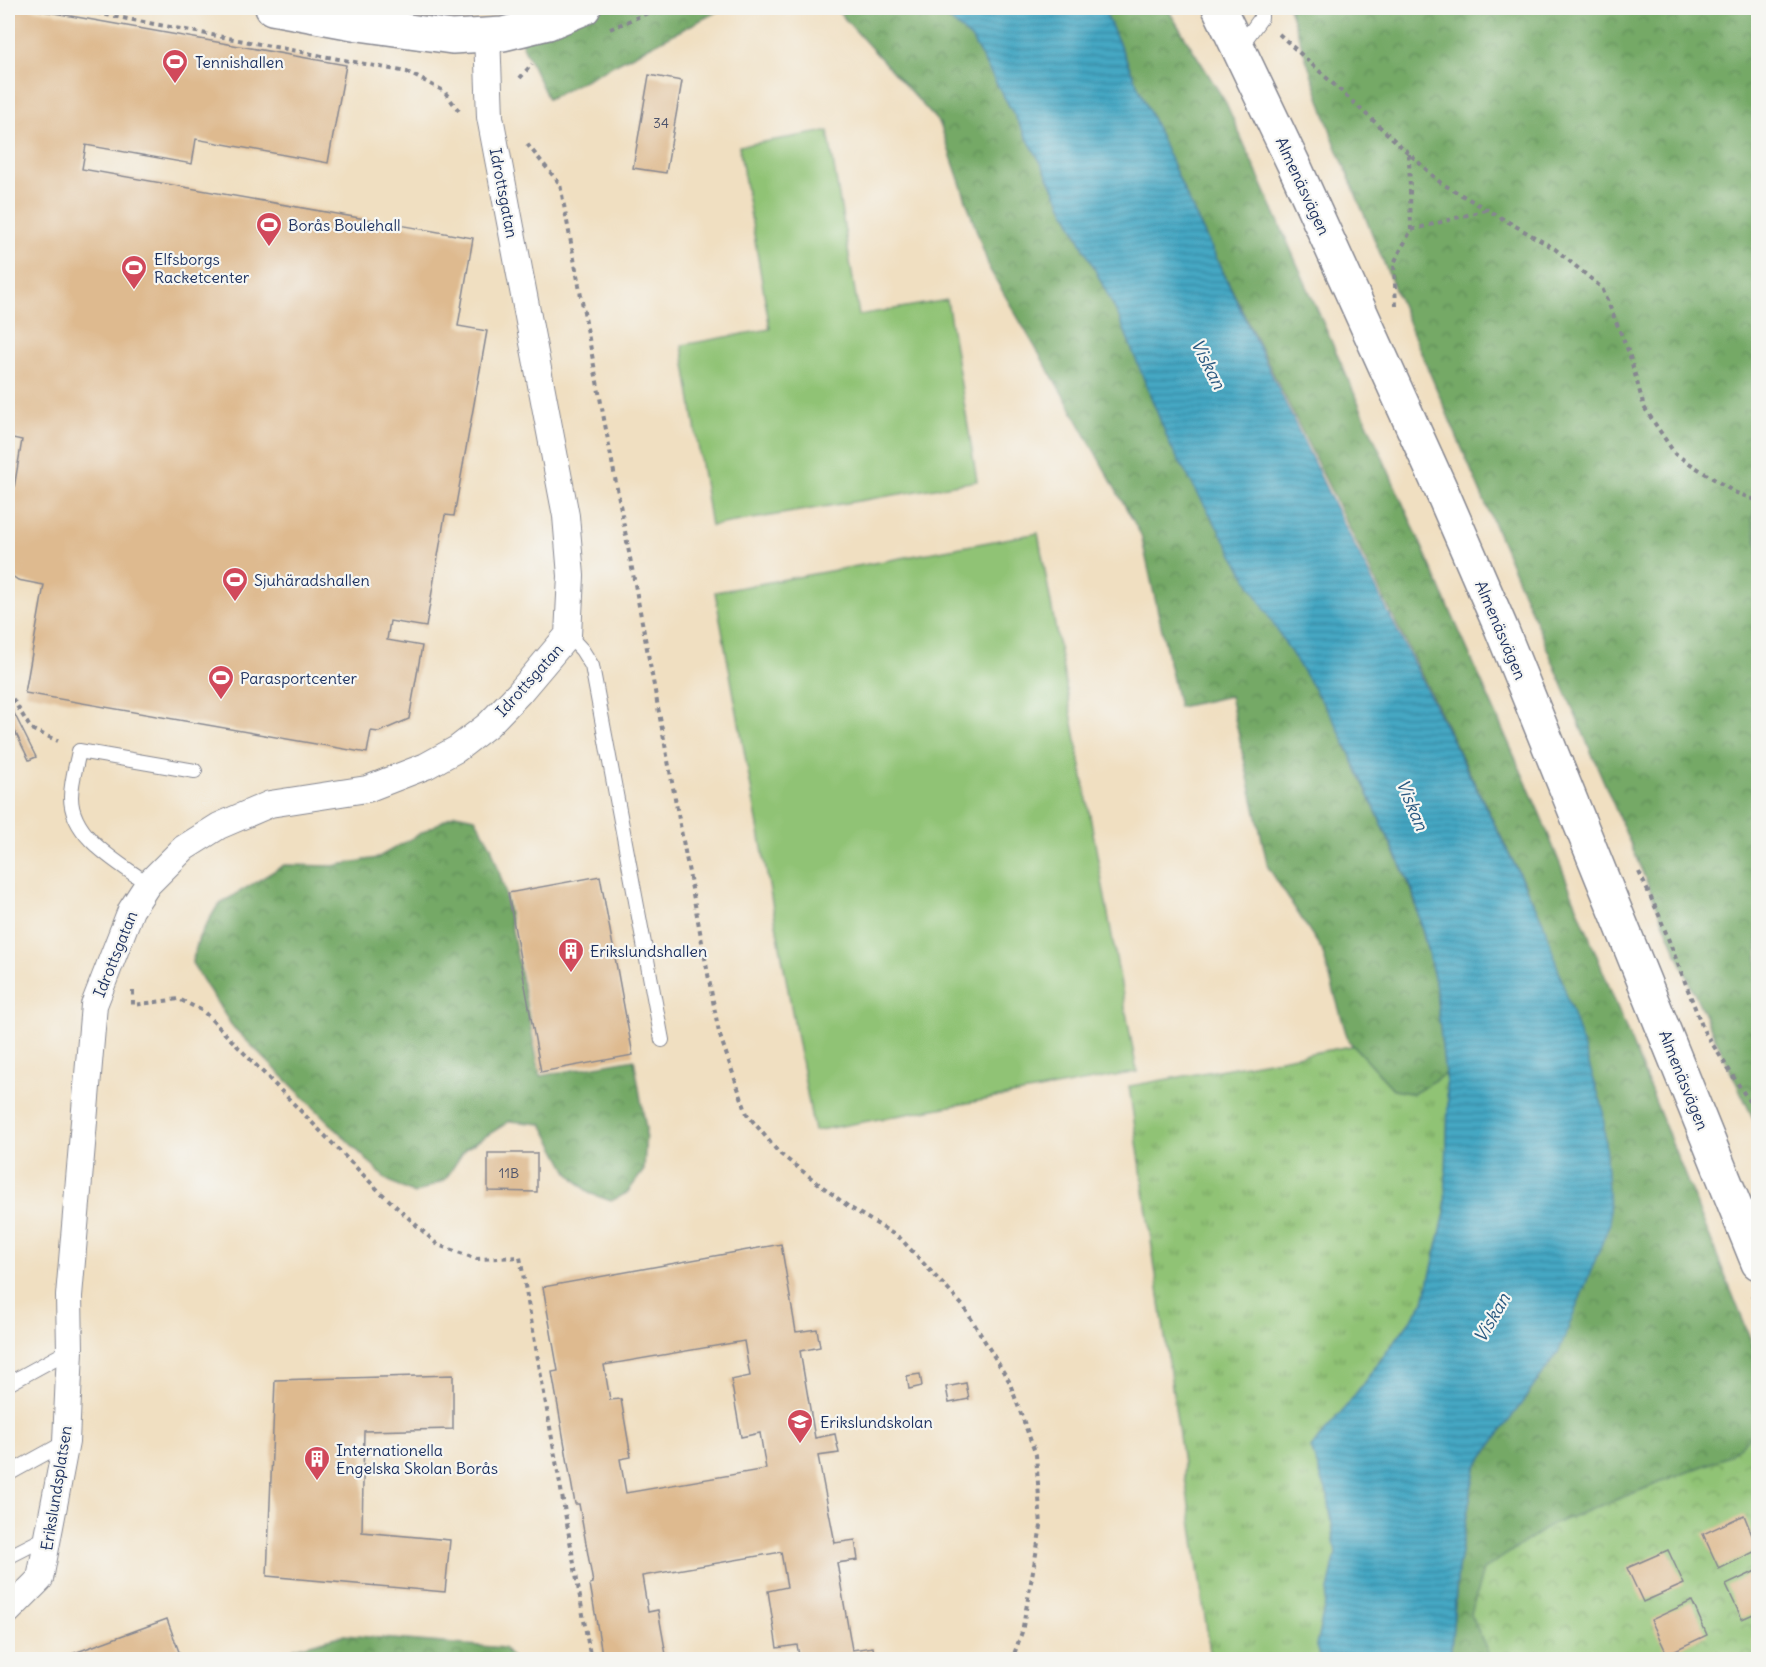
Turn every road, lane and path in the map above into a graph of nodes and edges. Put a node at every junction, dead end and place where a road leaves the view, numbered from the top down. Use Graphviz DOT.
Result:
graph roads {
  1 [pos="70,8"];
  2 [pos="272,8"];
  3 [pos="584,8"];
  4 [pos="659,8"];
  5 [pos="1219,8"];
  6 [pos="1261,13"];
  7 [pos="605,32"];
  8 [pos="487,34"];
  9 [pos="1238,50"];
  10 [pos="540,60"];
  11 [pos="517,82"];
  12 [pos="461,114"];
  13 [pos="495,146"];
  14 [pos="1409,154"];
  15 [pos="1486,210"];
  16 [pos="1411,230"];
  17 [pos="1396,312"];
  18 [pos="1758,501"];
  19 [pos="568,635"];
  20 [pos="8,691"];
  21 [pos="79,751"];
  22 [pos="195,771"];
  23 [pos="1636,866"];
  24 [pos="148,884"];
  25 [pos="134,985"];
  26 [pos="662,1040"];
  27 [pos="1758,1115"];
  28 [pos="1758,1263"];
  29 [pos="70,1350"];
  30 [pos="8,1384"];
  31 [pos="66,1442"];
  32 [pos="8,1474"];
  33 [pos="49,1536"];
  34 [pos="8,1557"];
  35 [pos="8,1611"];
  36 [pos="591,1659"];
  37 [pos="1012,1659"];
  1 -- 12 [label="path"];
  2 -- 8 [label="street"];
  3 -- 8 [label="street"];
  4 -- 7 [label="path"];
  5 -- 9 [label="street, Almenäsvägen"];
  6 -- 9 [label="lane"];
  6 -- 14 [label="path"];
  8 -- 13 [label="street, Idrottsgatan"];
  9 -- 28 [label="street, Almenäsvägen"];
  10 -- 11 [label="path"];
  13 -- 19 [label="street, Idrottsgatan"];
  13 -- 37 [label="path"];
  14 -- 15 [label="path"];
  14 -- 16 [label="path"];
  15 -- 16 [label="path"];
  15 -- 18 [label="path"];
  16 -- 17 [label="path"];
  19 -- 24 [label="street, Idrottsgatan"];
  19 -- 26 [label="lane, Idrottsgatan"];
  20 -- 21 [label="path"];
  21 -- 22 [label="lane"];
  21 -- 24 [label="lane"];
  23 -- 27 [label="path"];
  24 -- 29 [label="street, Idrottsgatan"];
  25 -- 36 [label="path"];
  29 -- 30 [label="lane"];
  29 -- 31 [label="street, Erikslundsplatsen"];
  31 -- 32 [label="lane"];
  31 -- 33 [label="street, Erikslundsplatsen"];
  33 -- 34 [label="lane"];
  33 -- 35 [label="street, Erikslundsplatsen"];
}
